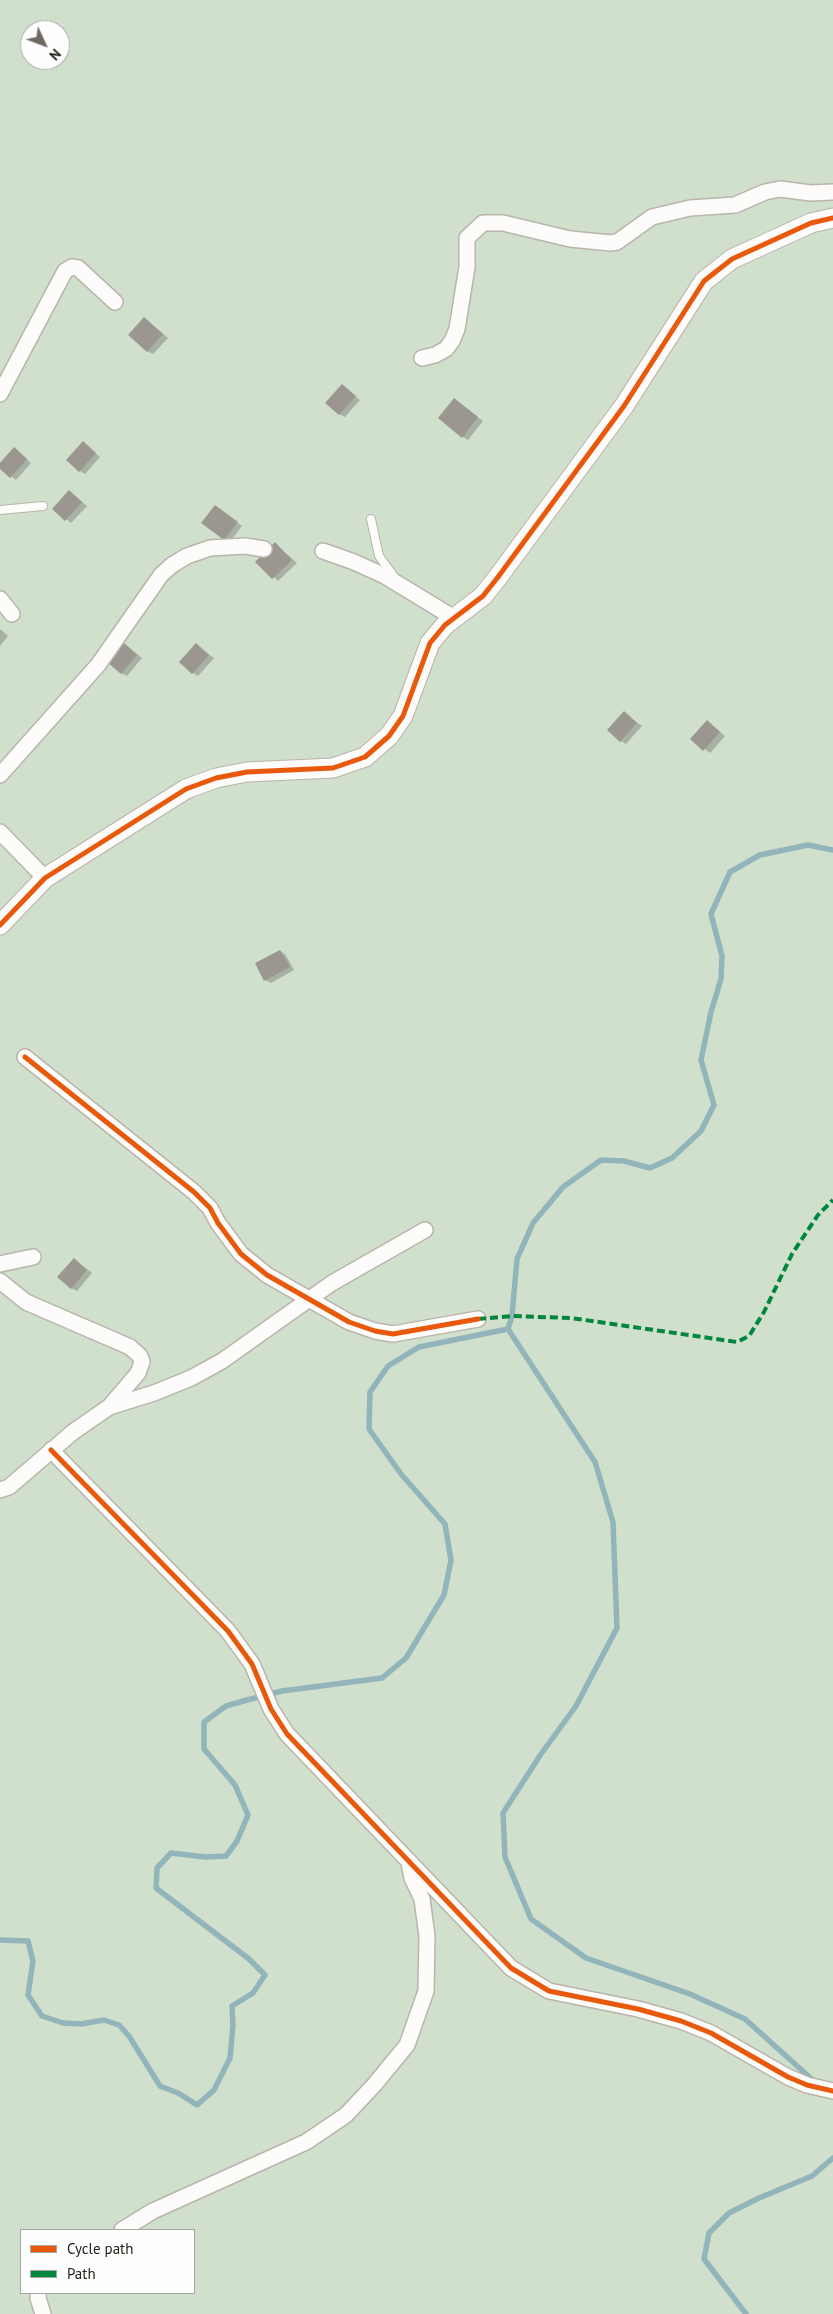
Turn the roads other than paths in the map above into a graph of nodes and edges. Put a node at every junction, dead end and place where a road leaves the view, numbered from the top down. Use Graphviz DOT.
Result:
graph roads {
  1 [pos="833,192"];
  2 [pos="833,218"];
  3 [pos="115,302"];
  4 [pos="422,358"];
  5 [pos="0,394"];
  6 [pos="43,506"];
  7 [pos="0,510"];
  8 [pos="371,519"];
  9 [pos="264,549"];
  10 [pos="323,551"];
  11 [pos="400,586"];
  12 [pos="0,599"];
  13 [pos="12,614"];
  14 [pos="454,618"];
  15 [pos="0,775"];
  16 [pos="0,832"];
  17 [pos="45,878"];
  18 [pos="0,925"];
  19 [pos="25,1057"];
  20 [pos="425,1230"];
  21 [pos="33,1257"];
  22 [pos="0,1264"];
  23 [pos="0,1281"];
  24 [pos="308,1299"];
  25 [pos="478,1319"];
  26 [pos="109,1406"];
  27 [pos="51,1450"];
  28 [pos="0,1490"];
  29 [pos="408,1862"];
  30 [pos="833,2090"];
  31 [pos="124,2229"];
  32 [pos="38,2294"];
  33 [pos="43,2314"];
  1 -- 4 [label="street"];
  2 -- 14 [label="street"];
  3 -- 5 [label="street"];
  6 -- 7 [label="lane"];
  8 -- 11 [label="lane"];
  9 -- 15 [label="street"];
  10 -- 11 [label="street"];
  11 -- 14 [label="street"];
  12 -- 13 [label="street"];
  14 -- 17 [label="street"];
  16 -- 17 [label="street"];
  17 -- 18 [label="street"];
  19 -- 24 [label="street"];
  20 -- 24 [label="street"];
  21 -- 22 [label="street"];
  23 -- 26 [label="street"];
  24 -- 25 [label="street"];
  24 -- 26 [label="street"];
  26 -- 27 [label="street"];
  27 -- 28 [label="street"];
  27 -- 29 [label="street"];
  29 -- 30 [label="street"];
  29 -- 31 [label="street"];
  32 -- 33 [label="street"];
}
